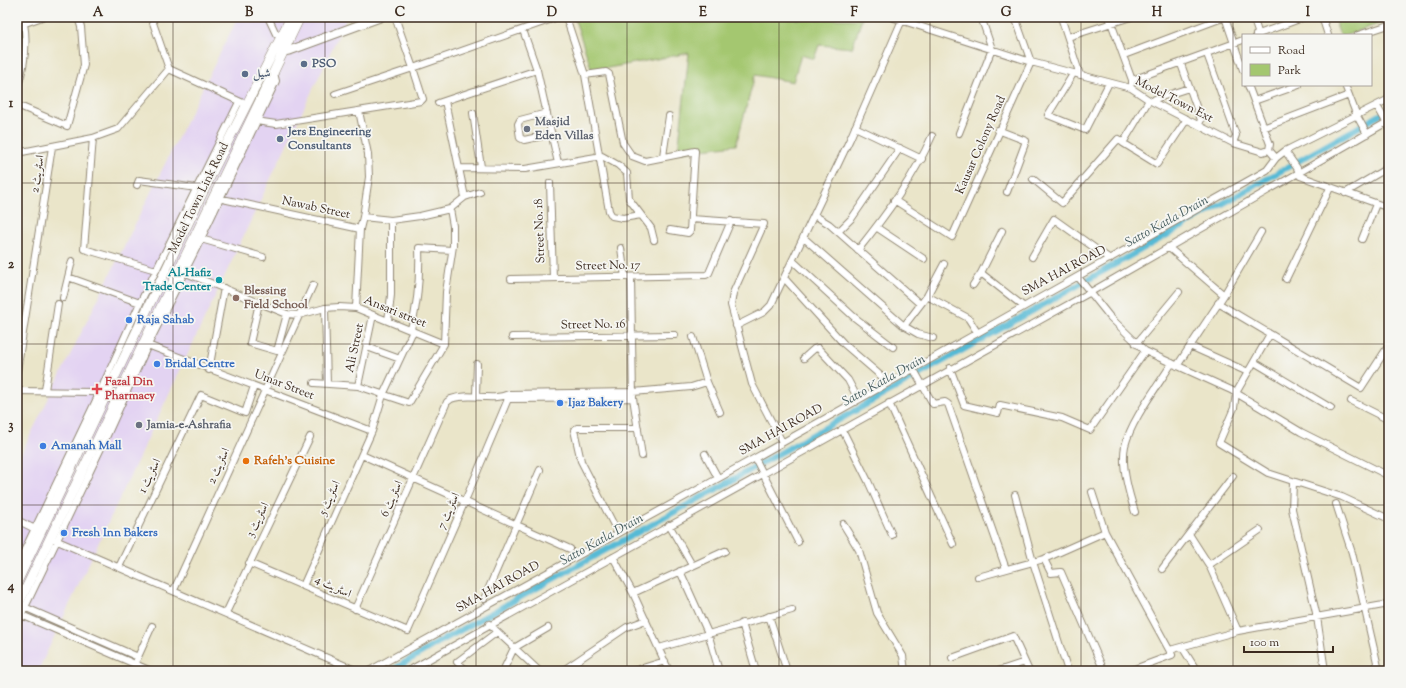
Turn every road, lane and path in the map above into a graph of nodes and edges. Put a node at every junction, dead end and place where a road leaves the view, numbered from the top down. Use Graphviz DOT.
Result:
graph roads {
  1 [pos="42,17"];
  2 [pos="78,17"];
  3 [pos="151,17"];
  4 [pos="268,17"];
  5 [pos="291,17"];
  6 [pos="300,17"];
  7 [pos="381,17"];
  8 [pos="395,17"];
  9 [pos="558,17"];
  10 [pos="566,17"];
  11 [pos="890,17"];
  12 [pos="981,17"];
  13 [pos="1015,17"];
  14 [pos="1061,17"];
  15 [pos="1108,17"];
  16 [pos="1131,17"];
  17 [pos="1225,17"];
  18 [pos="1261,17"];
  19 [pos="1305,17"];
  20 [pos="1322,17"];
  21 [pos="1253,18"];
  22 [pos="902,20"];
  23 [pos="24,24"];
  24 [pos="1111,24"];
  25 [pos="1389,25"];
  26 [pos="17,26"];
  27 [pos="523,30"];
  28 [pos="1258,34"];
  29 [pos="1261,34"];
  30 [pos="1328,34"];
  31 [pos="1361,34"];
  32 [pos="1068,37"];
  33 [pos="285,39"];
  34 [pos="1242,40"];
  35 [pos="1234,43"];
  36 [pos="280,49"];
  37 [pos="992,49"];
  38 [pos="1207,54"];
  39 [pos="1124,55"];
  40 [pos="1031,62"];
  41 [pos="1181,64"];
  42 [pos="1242,67"];
  43 [pos="413,68"];
  44 [pos="169,69"];
  45 [pos="537,70"];
  46 [pos="1076,74"];
  47 [pos="585,75"];
  48 [pos="1132,80"];
  49 [pos="1109,83"];
  50 [pos="1248,86"];
  51 [pos="1278,86"];
  52 [pos="1296,86"];
  53 [pos="1345,86"];
  54 [pos="1131,88"];
  55 [pos="1189,88"];
  56 [pos="17,90"];
  57 [pos="1281,92"];
  58 [pos="335,94"];
  59 [pos="1349,95"];
  60 [pos="1389,99"];
  61 [pos="445,101"];
  62 [pos="1151,101"];
  63 [pos="1254,101"];
  64 [pos="242,103"];
  65 [pos="438,103"];
  66 [pos="17,105"];
  67 [pos="1378,107"];
  68 [pos="359,111"];
  69 [pos="473,113"];
  70 [pos="548,113"];
  71 [pos="669,116"];
  72 [pos="1358,118"];
  73 [pos="255,120"];
  74 [pos="1187,120"];
  75 [pos="1387,123"];
  76 [pos="1198,124"];
  77 [pos="855,127"];
  78 [pos="1263,128"];
  79 [pos="998,130"];
  80 [pos="1366,132"];
  81 [pos="959,133"];
  82 [pos="552,134"];
  83 [pos="932,136"];
  84 [pos="93,138"];
  85 [pos="1123,143"];
  86 [pos="1233,143"];
  87 [pos="52,146"];
  88 [pos="900,148"];
  89 [pos="1269,150"];
  90 [pos="1285,150"];
  91 [pos="17,153"];
  92 [pos="663,156"];
  93 [pos="599,157"];
  94 [pos="922,158"];
  95 [pos="1276,158"];
  96 [pos="558,164"];
  97 [pos="480,167"];
  98 [pos="1389,167"];
  99 [pos="459,168"];
  100 [pos="1297,170"];
  101 [pos="1033,179"];
  102 [pos="550,183"];
  103 [pos="137,185"];
  104 [pos="198,188"];
  105 [pos="1330,188"];
  106 [pos="480,192"];
  107 [pos="1008,192"];
  108 [pos="1345,193"];
  109 [pos="465,197"];
  110 [pos="217,198"];
  111 [pos="894,200"];
  112 [pos="1376,204"];
  113 [pos="1389,208"];
  114 [pos="450,209"];
  115 [pos="641,215"];
  116 [pos="814,215"];
  117 [pos="363,217"];
  118 [pos="691,219"];
  119 [pos="391,220"];
  120 [pos="732,222"];
  121 [pos="876,227"];
  122 [pos="360,229"];
  123 [pos="670,230"];
  124 [pos="1002,231"];
  125 [pos="838,232"];
  126 [pos="1261,232"];
  127 [pos="804,238"];
  128 [pos="201,239"];
  129 [pos="1362,239"];
  130 [pos="654,240"];
  131 [pos="1168,247"];
  132 [pos="620,248"];
  133 [pos="452,250"];
  134 [pos="858,250"];
  135 [pos="263,257"];
  136 [pos="1032,257"];
  137 [pos="924,259"];
  138 [pos="1110,259"];
  139 [pos="72,261"];
  140 [pos="793,261"];
  141 [pos="944,264"];
  142 [pos="156,270"];
  143 [pos="181,271"];
  144 [pos="981,273"];
  145 [pos="68,277"];
  146 [pos="628,277"];
  147 [pos="553,278"];
  148 [pos="511,279"];
  149 [pos="785,279"];
  150 [pos="1079,279"];
  151 [pos="1286,279"];
  152 [pos="313,285"];
  153 [pos="973,285"];
  154 [pos="224,288"];
  155 [pos="1088,291"];
  156 [pos="1179,292"];
  157 [pos="1224,295"];
  158 [pos="927,296"];
  159 [pos="63,298"];
  160 [pos="140,303"];
  161 [pos="259,303"];
  162 [pos="1218,303"];
  163 [pos="58,304"];
  164 [pos="920,304"];
  165 [pos="1023,306"];
  166 [pos="325,308"];
  167 [pos="356,308"];
  168 [pos="287,314"];
  169 [pos="299,315"];
  170 [pos="373,315"];
  171 [pos="388,321"];
  172 [pos="736,326"];
  173 [pos="904,326"];
  174 [pos="412,330"];
  175 [pos="977,332"];
  176 [pos="1270,334"];
  177 [pos="632,335"];
  178 [pos="675,335"];
  179 [pos="512,337"];
  180 [pos="693,337"];
  181 [pos="933,338"];
  182 [pos="146,344"];
  183 [pos="444,344"];
  184 [pos="1136,344"];
  185 [pos="1389,345"];
  186 [pos="1190,346"];
  187 [pos="367,347"];
  188 [pos="893,347"];
  189 [pos="1145,351"];
  190 [pos="804,358"];
  191 [pos="400,359"];
  192 [pos="1254,362"];
  193 [pos="477,364"];
  194 [pos="1174,365"];
  195 [pos="950,368"];
  196 [pos="209,370"];
  197 [pos="914,370"];
  198 [pos="17,371"];
  199 [pos="1248,372"];
  200 [pos="707,382"];
  201 [pos="888,382"];
  202 [pos="314,383"];
  203 [pos="921,383"];
  204 [pos="326,384"];
  205 [pos="254,386"];
  206 [pos="358,386"];
  207 [pos="45,390"];
  208 [pos="265,390"];
  209 [pos="17,392"];
  210 [pos="1236,393"];
  211 [pos="102,395"];
  212 [pos="383,395"];
  213 [pos="633,395"];
  214 [pos="476,396"];
  215 [pos="506,398"];
  216 [pos="858,399"];
  217 [pos="116,401"];
  218 [pos="1351,402"];
  219 [pos="889,403"];
  220 [pos="1331,408"];
  221 [pos="720,412"];
  222 [pos="1389,420"];
  223 [pos="638,428"];
  224 [pos="842,429"];
  225 [pos="372,431"];
  226 [pos="310,437"];
  227 [pos="782,442"];
  228 [pos="705,454"];
  229 [pos="362,455"];
  230 [pos="642,456"];
  231 [pos="756,460"];
  232 [pos="540,470"];
  233 [pos="762,472"];
  234 [pos="1233,476"];
  235 [pos="1389,476"];
  236 [pos="718,478"];
  237 [pos="413,479"];
  238 [pos="1293,483"];
  239 [pos="1092,492"];
  240 [pos="1015,494"];
  241 [pos="465,501"];
  242 [pos="1336,504"];
  243 [pos="1135,512"];
  244 [pos="1389,519"];
  245 [pos="17,520"];
  246 [pos="516,524"];
  247 [pos="843,524"];
  248 [pos="670,525"];
  249 [pos="38,530"];
  250 [pos="1260,530"];
  251 [pos="1105,532"];
  252 [pos="618,533"];
  253 [pos="892,534"];
  254 [pos="1189,534"];
  255 [pos="53,539"];
  256 [pos="798,542"];
  257 [pos="953,544"];
  258 [pos="570,549"];
  259 [pos="726,551"];
  260 [pos="613,557"];
  261 [pos="1044,560"];
  262 [pos="1032,562"];
  263 [pos="249,563"];
  264 [pos="1209,565"];
  265 [pos="17,566"];
  266 [pos="692,566"];
  267 [pos="119,567"];
  268 [pos="1006,569"];
  269 [pos="1162,569"];
  270 [pos="680,571"];
  271 [pos="978,577"];
  272 [pos="17,582"];
  273 [pos="303,586"];
  274 [pos="174,590"];
  275 [pos="633,593"];
  276 [pos="484,599"];
  277 [pos="1389,604"];
  278 [pos="20,609"];
  279 [pos="355,609"];
  280 [pos="1366,609"];
  281 [pos="792,610"];
  282 [pos="226,613"];
  283 [pos="770,616"];
  284 [pos="1317,617"];
  285 [pos="646,620"];
  286 [pos="742,623"];
  287 [pos="17,624"];
  288 [pos="489,624"];
  289 [pos="152,626"];
  290 [pos="548,628"];
  291 [pos="408,631"];
  292 [pos="1238,631"];
  293 [pos="497,632"];
  294 [pos="708,633"];
  295 [pos="1182,647"];
  296 [pos="514,648"];
  297 [pos="659,648"];
  298 [pos="1170,650"];
  299 [pos="138,657"];
  300 [pos="952,658"];
  301 [pos="665,661"];
  302 [pos="1025,662"];
  303 [pos="135,664"];
  304 [pos="355,670"];
  305 [pos="151,671"];
  306 [pos="369,671"];
  307 [pos="408,671"];
  308 [pos="467,671"];
  309 [pos="504,671"];
  310 [pos="539,671"];
  311 [pos="562,671"];
  312 [pos="634,671"];
  313 [pos="669,671"];
  314 [pos="719,671"];
  315 [pos="756,671"];
  316 [pos="787,671"];
  317 [pos="905,671"];
  318 [pos="998,671"];
  319 [pos="1029,671"];
  320 [pos="1068,671"];
  321 [pos="1104,671"];
  322 [pos="1129,671"];
  323 [pos="1197,671"];
  324 [pos="1325,671"];
  325 [pos="1378,671"];
  1 -- 23 [label="street"];
  2 -- 66 [label="street"];
  3 -- 44 [label="street"];
  4 -- 33 [label="street"];
  5 -- 33 [label="main road, Model Town Link Road"];
  6 -- 33 [label="main road, Model Town Link Road"];
  7 -- 36 [label="street"];
  8 -- 43 [label="street"];
  9 -- 27 [label="street"];
  10 -- 47 [label="street"];
  11 -- 22 [label="street, Model Town Ext"];
  12 -- 37 [label="street"];
  13 -- 40 [label="street"];
  14 -- 32 [label="street"];
  15 -- 24 [label="street"];
  16 -- 24 [label="street"];
  17 -- 35 [label="street"];
  17 -- 39 [label="street"];
  18 -- 21 [label="street"];
  19 -- 29 [label="street"];
  20 -- 30 [label="street"];
  21 -- 28 [label="street"];
  22 -- 37 [label="street, Model Town Ext"];
  22 -- 77 [label="street"];
  23 -- 26 [label="street"];
  23 -- 56 [label="street"];
  24 -- 32 [label="street"];
  24 -- 39 [label="street"];
  25 -- 31 [label="street"];
  27 -- 43 [label="street"];
  27 -- 45 [label="street"];
  32 -- 46 [label="street"];
  33 -- 36 [label="main road, Model Town Link Road"];
  34 -- 35 [label="street"];
  35 -- 38 [label="street"];
  35 -- 42 [label="street"];
  36 -- 64 [label="main road, Model Town Link Road"];
  36 -- 73 [label="main road, Model Town Link Road"];
  37 -- 40 [label="street, Model Town Ext"];
  37 -- 81 [label="street"];
  38 -- 41 [label="street"];
  38 -- 86 [label="street"];
  39 -- 48 [label="street"];
  40 -- 46 [label="street, Model Town Ext"];
  40 -- 79 [label="street, Kausar Colony Road"];
  41 -- 48 [label="street"];
  41 -- 55 [label="street"];
  43 -- 58 [label="street"];
  43 -- 68 [label="street"];
  44 -- 64 [label="street"];
  44 -- 84 [label="street"];
  45 -- 61 [label="street"];
  45 -- 70 [label="street"];
  46 -- 49 [label="street, Model Town Ext"];
  46 -- 49 [label="street"];
  47 -- 92 [label="street"];
  47 -- 93 [label="street"];
  48 -- 54 [label="street"];
  49 -- 54 [label="street, Model Town Ext"];
  50 -- 63 [label="street"];
  51 -- 57 [label="street"];
  52 -- 57 [label="street"];
  53 -- 59 [label="street"];
  54 -- 62 [label="street, Model Town Ext"];
  55 -- 62 [label="street"];
  55 -- 76 [label="street"];
  57 -- 63 [label="street"];
  59 -- 72 [label="street"];
  59 -- 78 [label="street"];
  60 -- 67 [label="street, SMA HAI ROAD"];
  61 -- 65 [label="street"];
  61 -- 99 [label="street"];
  62 -- 74 [label="street, Model Town Ext"];
  62 -- 85 [label="street"];
  63 -- 78 [label="street"];
  64 -- 104 [label="street"];
  64 -- 211 [label="main road, Model Town Link Road"];
  67 -- 72 [label="street, SMA HAI ROAD"];
  67 -- 75 [label="street"];
  68 -- 73 [label="street"];
  68 -- 117 [label="street"];
  69 -- 97 [label="street"];
  70 -- 82 [label="street"];
  70 -- 82 [label="street"];
  71 -- 92 [label="street"];
  72 -- 80 [label="street"];
  72 -- 90 [label="street, SMA HAI ROAD"];
  73 -- 110 [label="main road, Model Town Link Road"];
  74 -- 76 [label="street, Model Town Ext"];
  74 -- 85 [label="street"];
  75 -- 80 [label="street"];
  76 -- 86 [label="street, Model Town Ext"];
  77 -- 88 [label="street"];
  77 -- 116 [label="street"];
  78 -- 89 [label="street"];
  79 -- 107 [label="street"];
  79 -- 111 [label="street, Kausar Colony Road"];
  80 -- 100 [label="street"];
  82 -- 96 [label="street"];
  83 -- 94 [label="street"];
  84 -- 87 [label="street"];
  84 -- 142 [label="street"];
  85 -- 101 [label="street"];
  86 -- 89 [label="street, Model Town Ext"];
  87 -- 91 [label="street"];
  87 -- 198 [label="street, اسٹریٹ 2"];
  88 -- 94 [label="street"];
  88 -- 125 [label="street"];
  89 -- 95 [label="street"];
  90 -- 95 [label="street, SMA HAI ROAD"];
  90 -- 100 [label="street"];
  92 -- 118 [label="street"];
  93 -- 96 [label="street"];
  93 -- 115 [label="street"];
  93 -- 115 [label="street"];
  94 -- 111 [label="street"];
  95 -- 138 [label="street, SMA HAI ROAD"];
  96 -- 97 [label="street"];
  97 -- 99 [label="street"];
  98 -- 108 [label="street"];
  99 -- 109 [label="street"];
  100 -- 105 [label="street"];
  100 -- 131 [label="street"];
  102 -- 147 [label="street, Street No. 18"];
  103 -- 104 [label="street"];
  104 -- 142 [label="street"];
  105 -- 108 [label="street"];
  105 -- 151 [label="street"];
  106 -- 109 [label="street"];
  108 -- 112 [label="street"];
  109 -- 114 [label="street"];
  110 -- 122 [label="street, Nawab Street"];
  110 -- 128 [label="street"];
  110 -- 143 [label="main road, Model Town Link Road"];
  111 -- 121 [label="street"];
  112 -- 113 [label="street"];
  112 -- 129 [label="street"];
  114 -- 119 [label="street"];
  114 -- 133 [label="street"];
  115 -- 130 [label="street"];
  116 -- 125 [label="street"];
  116 -- 127 [label="street"];
  117 -- 119 [label="street"];
  117 -- 122 [label="street"];
  118 -- 120 [label="street"];
  118 -- 123 [label="street"];
  119 -- 171 [label="street"];
  120 -- 146 [label="street, Street No. 17"];
  120 -- 172 [label="street"];
  121 -- 134 [label="street"];
  121 -- 137 [label="street"];
  122 -- 167 [label="street, Nawab Street"];
  124 -- 144 [label="street"];
  125 -- 134 [label="street"];
  126 -- 157 [label="street"];
  127 -- 140 [label="street"];
  127 -- 173 [label="street"];
  128 -- 135 [label="street"];
  128 -- 143 [label="street"];
  131 -- 155 [label="street"];
  131 -- 157 [label="street"];
  132 -- 146 [label="street"];
  133 -- 174 [label="street, اسٹریٹ 5"];
  133 -- 183 [label="street"];
  134 -- 164 [label="street"];
  136 -- 138 [label="street"];
  138 -- 150 [label="street, SMA HAI ROAD"];
  139 -- 145 [label="street"];
  140 -- 149 [label="street"];
  140 -- 188 [label="street"];
  141 -- 158 [label="street"];
  142 -- 160 [label="street"];
  143 -- 154 [label="street, Ansari street"];
  143 -- 182 [label="main road, Model Town Link Road"];
  144 -- 153 [label="street"];
  144 -- 165 [label="street"];
  145 -- 159 [label="street"];
  145 -- 160 [label="street"];
  146 -- 147 [label="street, Street No. 17"];
  146 -- 177 [label="street"];
  147 -- 148 [label="street, Street No. 17"];
  149 -- 172 [label="street"];
  149 -- 201 [label="street"];
  150 -- 155 [label="street"];
  150 -- 165 [label="street, SMA HAI ROAD"];
  152 -- 169 [label="street, اسٹریٹ 2"];
  154 -- 161 [label="street, Ansari street"];
  154 -- 196 [label="street"];
  155 -- 184 [label="street"];
  155 -- 195 [label="street"];
  156 -- 184 [label="street"];
  157 -- 162 [label="street"];
  158 -- 164 [label="street"];
  158 -- 175 [label="street"];
  160 -- 211 [label="street"];
  161 -- 168 [label="street, Ansari street"];
  161 -- 168 [label="street"];
  162 -- 176 [label="street"];
  162 -- 186 [label="street"];
  163 -- 207 [label="street"];
  164 -- 173 [label="street"];
  165 -- 175 [label="street, SMA HAI ROAD"];
  166 -- 167 [label="street, Ansari street"];
  166 -- 169 [label="street, Ansari street"];
  166 -- 204 [label="street"];
  167 -- 170 [label="street, Ansari street"];
  168 -- 169 [label="street, Ansari street"];
  169 -- 208 [label="street, اسٹریٹ 2"];
  170 -- 171 [label="street, Ansari street"];
  170 -- 187 [label="street, Ali Street"];
  171 -- 174 [label="street, Ansari street"];
  172 -- 227 [label="street"];
  173 -- 181 [label="street"];
  174 -- 183 [label="street, Ansari street"];
  174 -- 191 [label="street, اسٹریٹ 5"];
  175 -- 197 [label="street, SMA HAI ROAD"];
  176 -- 185 [label="street"];
  176 -- 192 [label="street"];
  177 -- 178 [label="street, Street No. 16"];
  177 -- 179 [label="street, Street No. 16"];
  177 -- 213 [label="street"];
  180 -- 200 [label="street"];
  182 -- 196 [label="street, Umar Street"];
  182 -- 217 [label="main road, Model Town Link Road"];
  182 -- 255 [label="street"];
  183 -- 212 [label="street"];
  184 -- 189 [label="street"];
  186 -- 194 [label="street"];
  186 -- 199 [label="street"];
  187 -- 191 [label="street"];
  187 -- 206 [label="street, Ali Street"];
  189 -- 194 [label="street"];
  189 -- 195 [label="street"];
  190 -- 216 [label="street"];
  191 -- 212 [label="street, اسٹریٹ 5"];
  192 -- 199 [label="street"];
  192 -- 220 [label="street"];
  193 -- 214 [label="street"];
  194 -- 210 [label="street"];
  194 -- 243 [label="street"];
  195 -- 203 [label="street"];
  196 -- 205 [label="street, Umar Street"];
  197 -- 201 [label="street, SMA HAI ROAD"];
  197 -- 203 [label="street"];
  199 -- 210 [label="street"];
  200 -- 213 [label="street"];
  200 -- 221 [label="street"];
  201 -- 216 [label="street, SMA HAI ROAD"];
  202 -- 204 [label="street"];
  203 -- 219 [label="street"];
  203 -- 268 [label="street"];
  204 -- 206 [label="street"];
  205 -- 208 [label="street, Umar Street"];
  205 -- 267 [label="street, اسٹریٹ 1"];
  206 -- 212 [label="street"];
  207 -- 209 [label="street"];
  207 -- 211 [label="street"];
  208 -- 225 [label="street, Umar Street"];
  208 -- 274 [label="street, اسٹریٹ 2"];
  210 -- 235 [label="street"];
  210 -- 238 [label="street"];
  211 -- 217 [label="street"];
  211 -- 249 [label="main road, Model Town Link Road"];
  212 -- 225 [label="street, اسٹریٹ 5"];
  213 -- 215 [label="street"];
  213 -- 223 [label="street"];
  214 -- 215 [label="street"];
  214 -- 237 [label="street, اسٹریٹ 6"];
  215 -- 241 [label="street, اسٹریٹ 7"];
  216 -- 227 [label="street, SMA HAI ROAD"];
  217 -- 255 [label="main road, Model Town Link Road"];
  218 -- 222 [label="street"];
  219 -- 224 [label="street"];
  219 -- 257 [label="street"];
  223 -- 230 [label="street"];
  223 -- 252 [label="street"];
  224 -- 233 [label="street"];
  224 -- 253 [label="street"];
  225 -- 229 [label="street, اسٹریٹ 5"];
  226 -- 263 [label="street, اسٹریٹ 3"];
  227 -- 231 [label="street, SMA HAI ROAD"];
  228 -- 236 [label="street"];
  229 -- 237 [label="street"];
  229 -- 273 [label="street, اسٹریٹ 5"];
  231 -- 233 [label="street"];
  231 -- 236 [label="street, SMA HAI ROAD"];
  232 -- 246 [label="street"];
  233 -- 248 [label="street"];
  233 -- 256 [label="street"];
  234 -- 254 [label="street"];
  236 -- 252 [label="street, SMA HAI ROAD"];
  237 -- 241 [label="street"];
  237 -- 279 [label="street, اسٹریٹ 6"];
  238 -- 244 [label="street"];
  238 -- 284 [label="street"];
  239 -- 251 [label="street"];
  240 -- 262 [label="street"];
  241 -- 246 [label="street"];
  241 -- 291 [label="street, اسٹریٹ 7"];
  242 -- 280 [label="street"];
  245 -- 249 [label="street"];
  246 -- 258 [label="street"];
  246 -- 276 [label="street"];
  247 -- 317 [label="street"];
  248 -- 260 [label="street"];
  248 -- 266 [label="street"];
  249 -- 265 [label="street"];
  249 -- 272 [label="main road, Model Town Link Road"];
  250 -- 264 [label="street"];
  251 -- 261 [label="street"];
  251 -- 298 [label="street"];
  252 -- 306 [label="street, SMA HAI ROAD"];
  254 -- 264 [label="street"];
  254 -- 269 [label="street"];
  255 -- 267 [label="street"];
  255 -- 278 [label="main road, Model Town Link Road"];
  259 -- 266 [label="street"];
  260 -- 275 [label="street"];
  260 -- 288 [label="street"];
  261 -- 262 [label="street"];
  261 -- 321 [label="street"];
  262 -- 268 [label="street"];
  262 -- 320 [label="street"];
  263 -- 273 [label="street, اسٹریٹ 4"];
  263 -- 282 [label="street, اسٹریٹ 3"];
  264 -- 292 [label="street"];
  266 -- 270 [label="street"];
  267 -- 274 [label="street"];
  268 -- 271 [label="street"];
  270 -- 275 [label="street"];
  270 -- 294 [label="street"];
  273 -- 279 [label="street, اسٹریٹ 4"];
  274 -- 282 [label="street"];
  275 -- 285 [label="street"];
  277 -- 280 [label="street"];
  278 -- 287 [label="street"];
  278 -- 299 [label="street"];
  278 -- 303 [label="street"];
  279 -- 291 [label="street, اسٹریٹ 4"];
  280 -- 284 [label="street"];
  280 -- 325 [label="street"];
  281 -- 283 [label="street"];
  282 -- 304 [label="street"];
  283 -- 286 [label="street"];
  283 -- 316 [label="street"];
  284 -- 292 [label="street"];
  284 -- 324 [label="street"];
  285 -- 297 [label="street"];
  285 -- 311 [label="street"];
  286 -- 294 [label="street"];
  286 -- 315 [label="street"];
  288 -- 293 [label="street"];
  288 -- 307 [label="street"];
  289 -- 299 [label="street"];
  290 -- 296 [label="street"];
  292 -- 295 [label="street"];
  293 -- 296 [label="street"];
  293 -- 308 [label="street"];
  294 -- 297 [label="street"];
  294 -- 314 [label="street"];
  295 -- 298 [label="street"];
  295 -- 323 [label="street"];
  296 -- 309 [label="street"];
  296 -- 310 [label="street"];
  297 -- 301 [label="street"];
  298 -- 322 [label="street"];
  299 -- 303 [label="street"];
  300 -- 302 [label="street"];
  301 -- 312 [label="street"];
  301 -- 313 [label="street"];
  302 -- 318 [label="street"];
  302 -- 319 [label="street"];
  303 -- 305 [label="street"];
}
